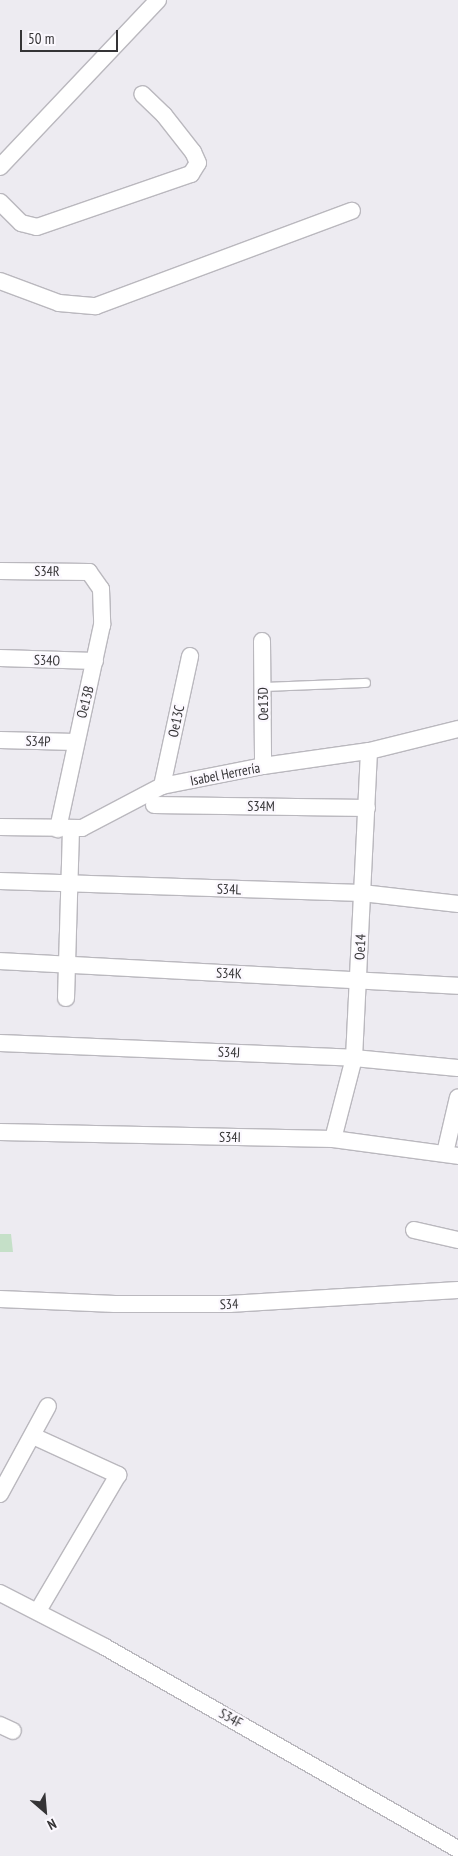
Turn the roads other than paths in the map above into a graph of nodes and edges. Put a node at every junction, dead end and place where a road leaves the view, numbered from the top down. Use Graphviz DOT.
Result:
graph roads {
  1 [pos="158,0"];
  2 [pos="142,94"];
  3 [pos="0,168"];
  4 [pos="0,202"];
  5 [pos="352,211"];
  6 [pos="0,281"];
  7 [pos="0,571"];
  8 [pos="94,576"];
  9 [pos="262,641"];
  10 [pos="190,656"];
  11 [pos="0,658"];
  12 [pos="95,661"];
  13 [pos="366,683"];
  14 [pos="262,687"];
  15 [pos="458,729"];
  16 [pos="0,740"];
  17 [pos="75,742"];
  18 [pos="369,751"];
  19 [pos="264,766"];
  20 [pos="162,786"];
  21 [pos="154,805"];
  22 [pos="367,808"];
  23 [pos="0,827"];
  24 [pos="64,829"];
  25 [pos="0,881"];
  26 [pos="69,884"];
  27 [pos="362,893"];
  28 [pos="458,904"];
  29 [pos="0,961"];
  30 [pos="67,966"];
  31 [pos="358,978"];
  32 [pos="458,986"];
  33 [pos="66,998"];
  34 [pos="0,1043"];
  35 [pos="354,1058"];
  36 [pos="458,1068"];
  37 [pos="458,1097"];
  38 [pos="0,1132"];
  39 [pos="333,1139"];
  40 [pos="451,1155"];
  41 [pos="414,1230"];
  42 [pos="458,1240"];
  43 [pos="458,1290"];
  44 [pos="0,1299"];
  45 [pos="48,1406"];
  46 [pos="32,1436"];
  47 [pos="0,1494"];
  48 [pos="0,1594"];
  49 [pos="38,1611"];
  50 [pos="458,1849"];
  1 -- 3 [label="street"];
  2 -- 4 [label="street"];
  5 -- 6 [label="street"];
  7 -- 8 [label="street, S34R"];
  8 -- 12 [label="street, Oe13B"];
  9 -- 14 [label="street, Oe13D"];
  10 -- 20 [label="street, Oe13C"];
  11 -- 12 [label="street, S34O"];
  12 -- 17 [label="street, Oe13B"];
  13 -- 14 [label="lane"];
  14 -- 19 [label="street, Oe13D"];
  15 -- 18 [label="street, Isabel Herrería"];
  16 -- 17 [label="street, S34P"];
  17 -- 24 [label="street, Oe13B"];
  18 -- 19 [label="street, Isabel Herrería"];
  18 -- 22 [label="street, Oe14"];
  19 -- 20 [label="street, Isabel Herrería"];
  20 -- 24 [label="street, Isabel Herrería"];
  21 -- 22 [label="street, S34M"];
  22 -- 27 [label="street, Oe14"];
  23 -- 24 [label="street, Isabel Herrería"];
  24 -- 26 [label="street, Oe13B"];
  25 -- 26 [label="street, S34L"];
  26 -- 27 [label="street, S34L"];
  26 -- 30 [label="street, Oe13B"];
  27 -- 28 [label="street, S34L"];
  27 -- 31 [label="street, Oe14"];
  29 -- 30 [label="street, S34K"];
  30 -- 31 [label="street, S34K"];
  30 -- 33 [label="street, Oe13B"];
  31 -- 32 [label="street, S34K"];
  31 -- 35 [label="street, Oe14"];
  34 -- 35 [label="street, S34J"];
  35 -- 36 [label="street, S34J"];
  35 -- 39 [label="street, Oe14"];
  37 -- 40 [label="street"];
  38 -- 39 [label="street, S34I"];
  39 -- 40 [label="street, S34I"];
  41 -- 42 [label="street"];
  43 -- 44 [label="street, S34"];
  45 -- 46 [label="street"];
  46 -- 47 [label="street"];
  46 -- 49 [label="street"];
  48 -- 49 [label="street, S34F"];
  49 -- 50 [label="street, S34F"];
}
